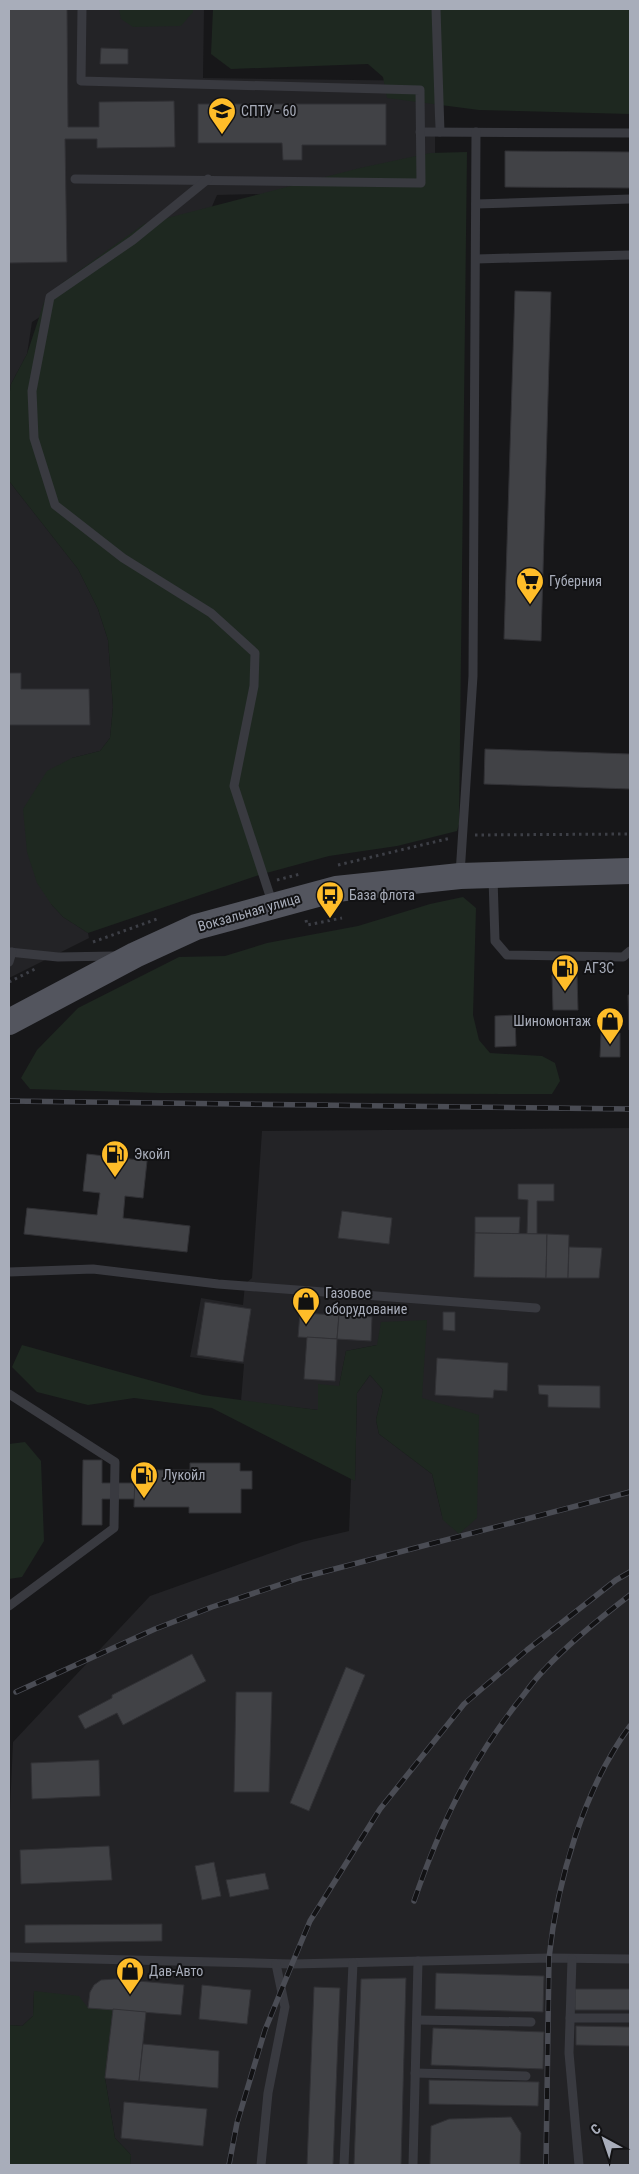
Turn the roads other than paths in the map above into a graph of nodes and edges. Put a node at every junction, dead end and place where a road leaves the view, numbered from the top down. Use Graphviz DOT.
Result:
graph roads {
  1 [pos="82,9"];
  2 [pos="436,9"];
  3 [pos="420,132"];
  4 [pos="440,132"];
  5 [pos="476,132"];
  6 [pos="630,133"];
  7 [pos="75,179"];
  8 [pos="208,179"];
  9 [pos="630,199"];
  10 [pos="476,204"];
  11 [pos="630,255"];
  12 [pos="476,259"];
  13 [pos="630,872"];
  14 [pos="493,875"];
  15 [pos="460,876"];
  16 [pos="273,905"];
  17 [pos="630,951"];
  18 [pos="10,952"];
  19 [pos="135,955"];
  20 [pos="9,962"];
  21 [pos="9,1022"];
  22 [pos="9,1272"];
  23 [pos="536,1308"];
  24 [pos="9,1394"];
  25 [pos="9,1606"];
  26 [pos="9,1956"];
  27 [pos="572,1958"];
  28 [pos="630,1959"];
  29 [pos="418,1961"];
  30 [pos="353,1963"];
  31 [pos="276,1964"];
  32 [pos="570,2018"];
  33 [pos="630,2018"];
  34 [pos="417,2020"];
  35 [pos="531,2022"];
  36 [pos="416,2073"];
  37 [pos="526,2076"];
  38 [pos="261,2165"];
  39 [pos="344,2165"];
  40 [pos="413,2165"];
  41 [pos="580,2165"];
  1 -- 3 [label="lane"];
  2 -- 4 [label="lane"];
  3 -- 4 [label="lane"];
  3 -- 8 [label="lane"];
  4 -- 5 [label="lane"];
  5 -- 6 [label="lane"];
  5 -- 10 [label="lane"];
  7 -- 8 [label="lane"];
  8 -- 16 [label="lane"];
  9 -- 10 [label="lane"];
  10 -- 12 [label="lane"];
  11 -- 12 [label="lane"];
  12 -- 15 [label="lane"];
  13 -- 14 [label="main road, Вокзальная улица"];
  14 -- 15 [label="main road, Вокзальная улица"];
  14 -- 17 [label="lane"];
  15 -- 16 [label="main road, Вокзальная улица"];
  16 -- 19 [label="main road, Вокзальная улица"];
  18 -- 19 [label="lane"];
  18 -- 20 [label="lane"];
  19 -- 21 [label="main road, Вокзальная улица"];
  22 -- 23 [label="lane"];
  24 -- 25 [label="lane"];
  26 -- 31 [label="lane"];
  27 -- 28 [label="lane"];
  27 -- 29 [label="lane"];
  27 -- 32 [label="lane"];
  29 -- 30 [label="lane"];
  29 -- 34 [label="lane"];
  30 -- 31 [label="lane"];
  30 -- 39 [label="lane"];
  31 -- 38 [label="lane"];
  32 -- 33 [label="lane"];
  32 -- 41 [label="lane"];
  34 -- 35 [label="lane"];
  34 -- 36 [label="lane"];
  36 -- 37 [label="lane"];
  36 -- 40 [label="lane"];
}
